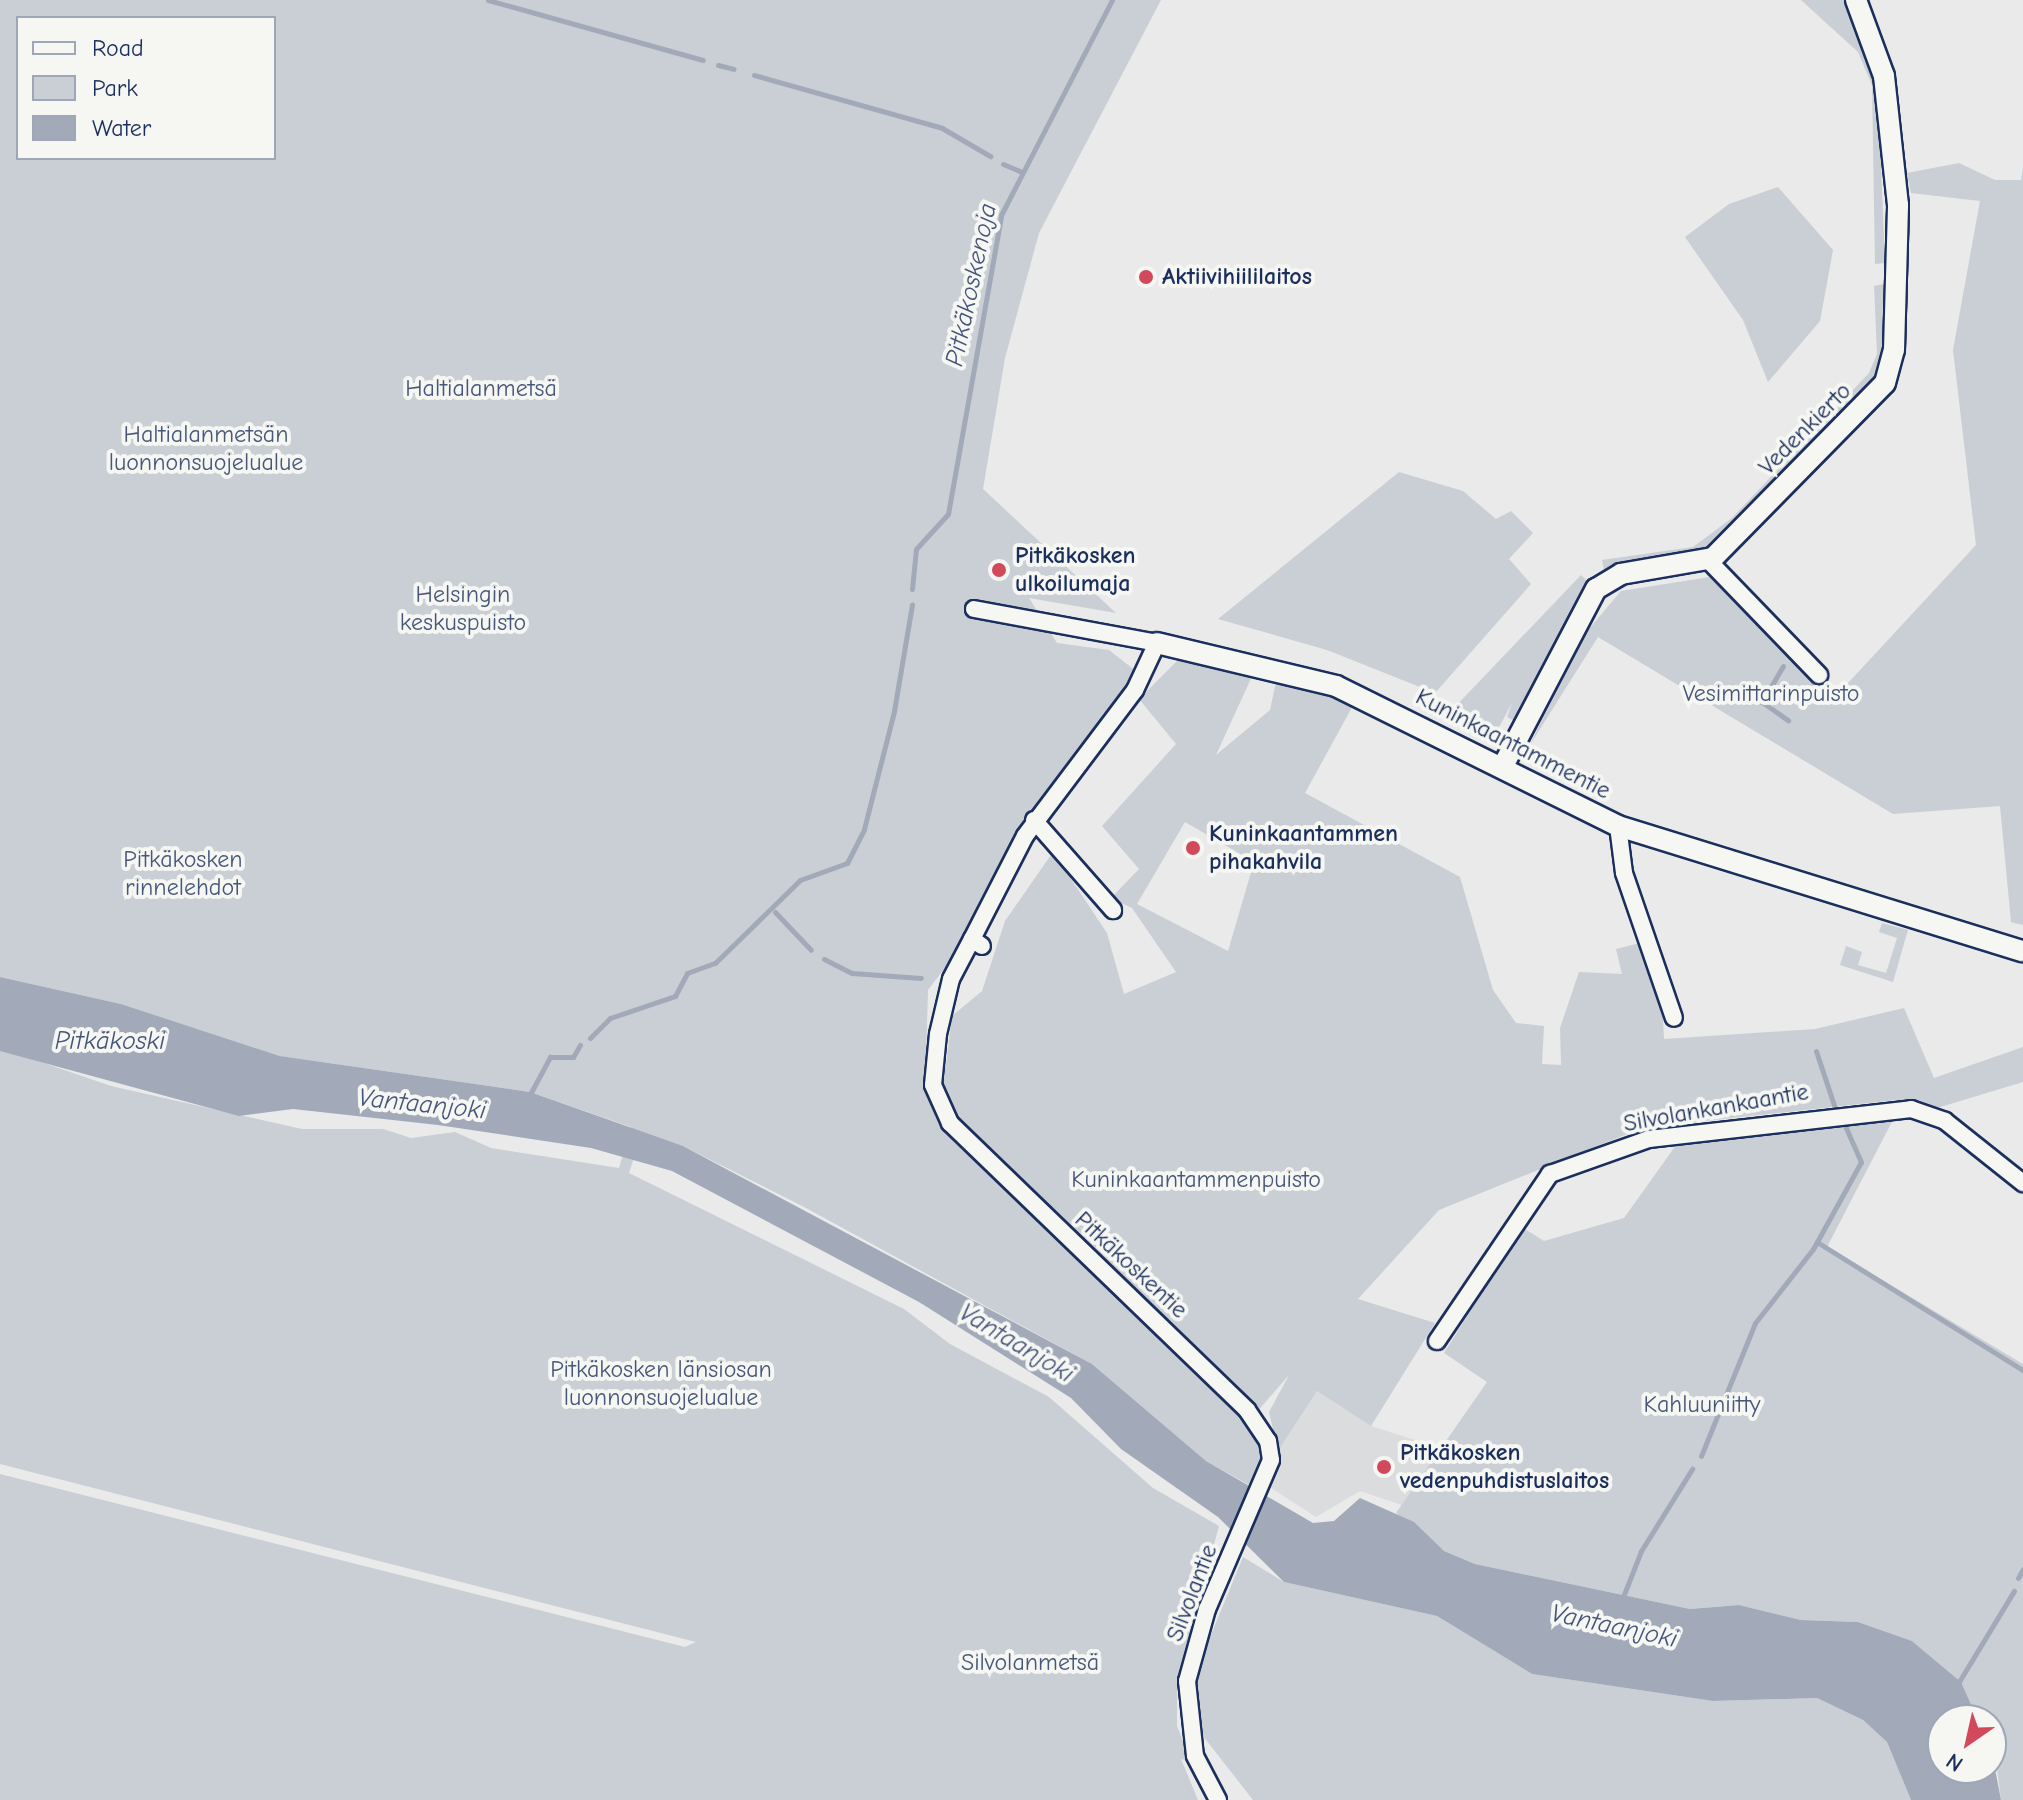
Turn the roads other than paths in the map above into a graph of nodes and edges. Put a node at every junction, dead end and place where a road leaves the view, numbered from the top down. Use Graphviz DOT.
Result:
graph roads {
  1 [pos="1856,0"];
  2 [pos="1708,560"];
  3 [pos="974,609"];
  4 [pos="1157,643"];
  5 [pos="1819,675"];
  6 [pos="1503,766"];
  7 [pos="1034,820"];
  8 [pos="1618,826"];
  9 [pos="1113,910"];
  10 [pos="2023,951"];
  11 [pos="1678,1020"];
  12 [pos="2023,1183"];
  13 [pos="1437,1341"];
  14 [pos="1247,1410"];
  15 [pos="1218,1800"];
  1 -- 2 [label="street, Vedenkierto"];
  2 -- 5 [label="street"];
  2 -- 6 [label="street"];
  3 -- 4 [label="street, Kuninkaantammentie"];
  4 -- 6 [label="street, Kuninkaantammentie"];
  4 -- 7 [label="street, Pitkäkoskentie"];
  6 -- 8 [label="street, Kuninkaantammentie"];
  7 -- 9 [label="street"];
  7 -- 14 [label="street, Pitkäkoskentie"];
  8 -- 10 [label="street, Kuninkaantammentie"];
  8 -- 11 [label="street"];
  12 -- 13 [label="street, Silvolankankaantie"];
  14 -- 15 [label="street, Silvolantie"];
}
